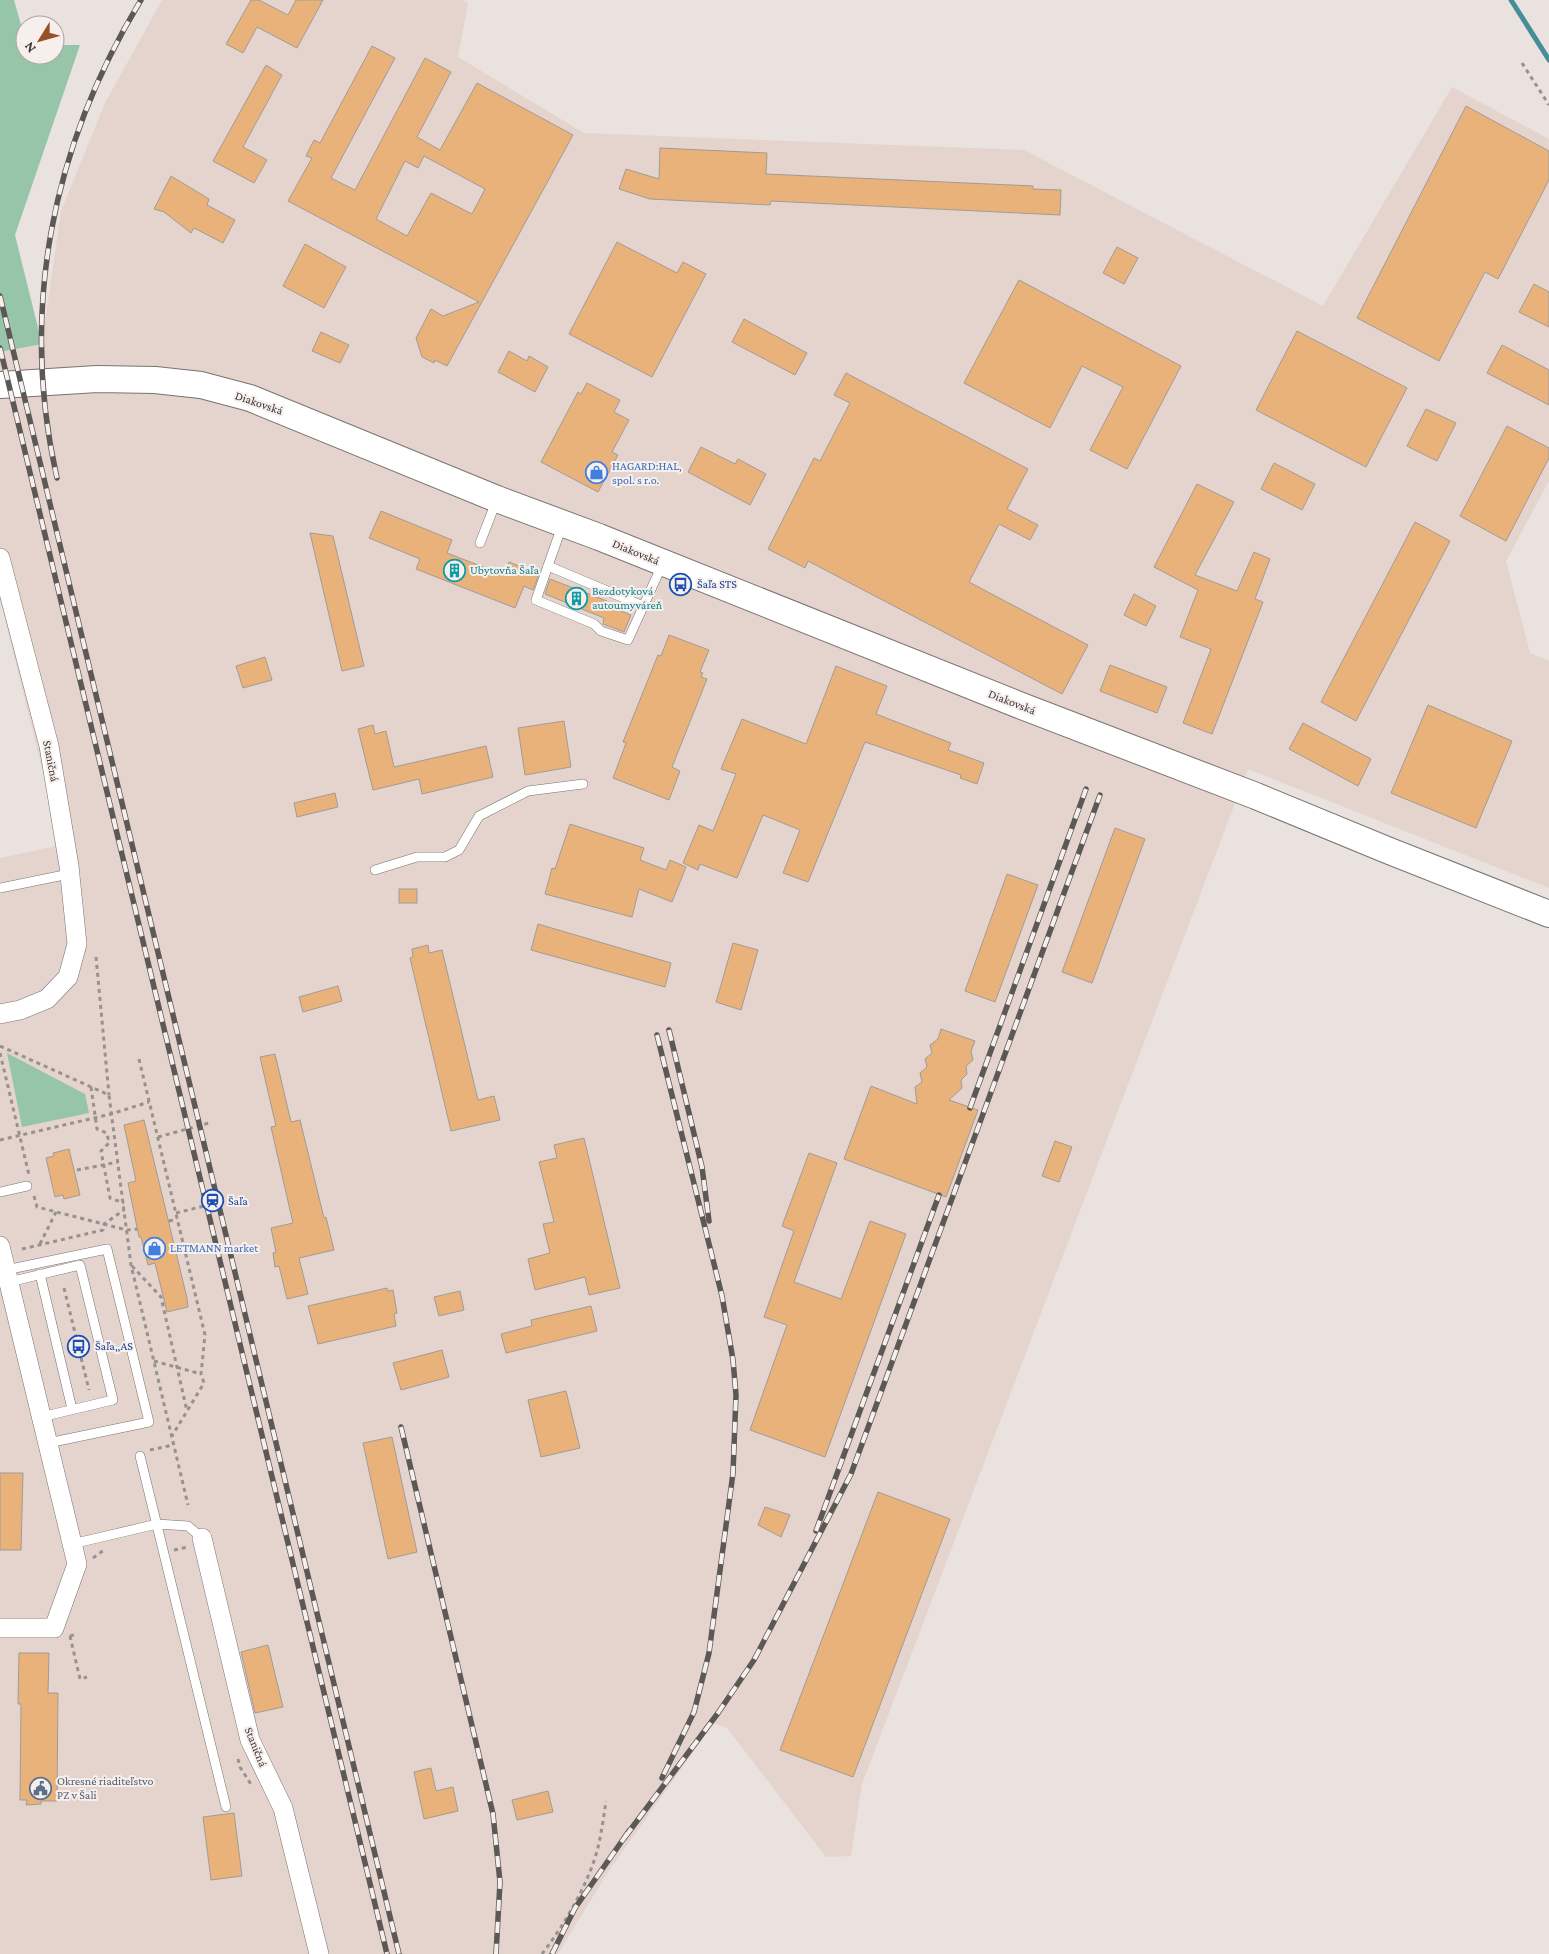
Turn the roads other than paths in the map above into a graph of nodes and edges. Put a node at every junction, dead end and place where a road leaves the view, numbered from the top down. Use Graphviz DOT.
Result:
graph roads {
  1 [pos="4,385"];
  2 [pos="497,499"];
  3 [pos="563,523"];
  4 [pos="480,543"];
  5 [pos="0,558"];
  6 [pos="663,562"];
  7 [pos="548,566"];
  8 [pos="643,606"];
  9 [pos="583,784"];
  10 [pos="375,870"];
  11 [pos="70,874"];
  12 [pos="0,888"];
  13 [pos="1549,914"];
  14 [pos="0,1014"];
  15 [pos="30,1185"];
  16 [pos="0,1192"];
  17 [pos="0,1246"];
  18 [pos="40,1274"];
  19 [pos="7,1276"];
  20 [pos="72,1409"];
  21 [pos="41,1417"];
  22 [pos="48,1443"];
  23 [pos="142,1453"];
  24 [pos="157,1524"];
  25 [pos="202,1538"];
  26 [pos="72,1544"];
  27 [pos="0,1628"];
  28 [pos="226,1807"];
  29 [pos="319,1954"];
  1 -- 2 [label="street, Diakovská"];
  2 -- 3 [label="street, Diakovská"];
  2 -- 4 [label="lane"];
  3 -- 6 [label="street, Diakovská"];
  3 -- 7 [label="lane"];
  5 -- 11 [label="street, Staničná"];
  6 -- 8 [label="lane"];
  6 -- 13 [label="street, Diakovská"];
  7 -- 8 [label="lane"];
  7 -- 8 [label="lane"];
  9 -- 10 [label="lane"];
  11 -- 12 [label="lane"];
  11 -- 14 [label="street, Staničná"];
  15 -- 16 [label="lane"];
  17 -- 19 [label="street"];
  18 -- 19 [label="lane"];
  18 -- 20 [label="lane"];
  18 -- 20 [label="lane"];
  19 -- 21 [label="street"];
  19 -- 22 [label="lane"];
  20 -- 21 [label="lane"];
  21 -- 22 [label="street"];
  22 -- 26 [label="street"];
  23 -- 24 [label="lane"];
  24 -- 25 [label="lane"];
  24 -- 26 [label="lane"];
  24 -- 28 [label="lane"];
  25 -- 29 [label="street, Staničná"];
  26 -- 27 [label="street"];
}
